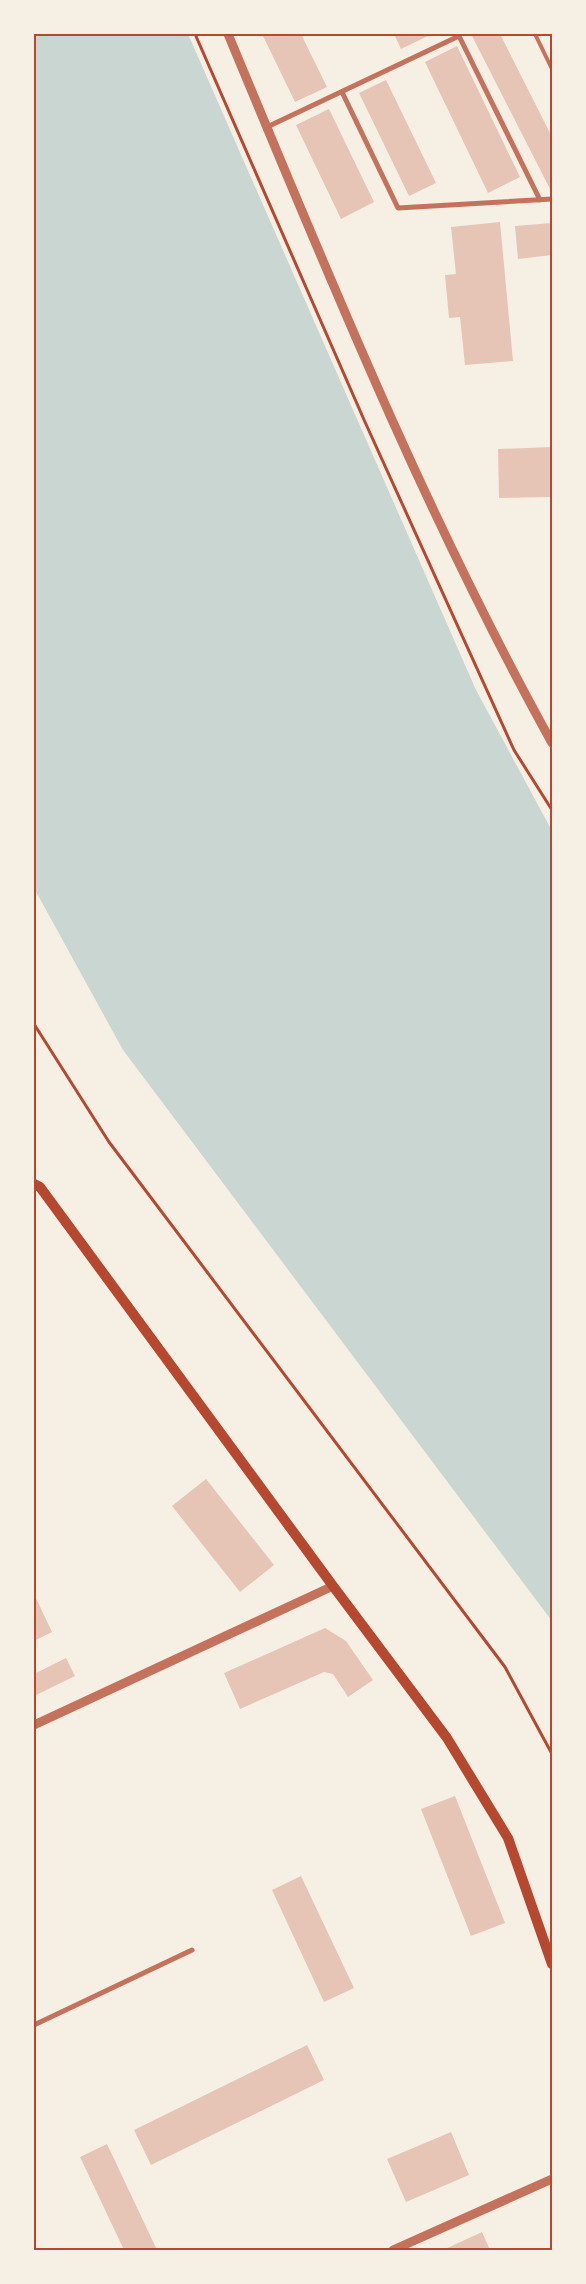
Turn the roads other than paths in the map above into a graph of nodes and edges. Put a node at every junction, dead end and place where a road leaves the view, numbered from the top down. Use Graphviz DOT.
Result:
graph roads {
  1 [pos="228,34"];
  2 [pos="534,34"];
  3 [pos="458,35"];
  4 [pos="552,69"];
  5 [pos="342,92"];
  6 [pos="267,127"];
  7 [pos="552,199"];
  8 [pos="540,200"];
  9 [pos="552,743"];
  10 [pos="34,1184"];
  11 [pos="333,1586"];
  12 [pos="34,1725"];
  13 [pos="192,1950"];
  14 [pos="552,1964"];
  15 [pos="34,2025"];
  16 [pos="552,2179"];
  17 [pos="392,2250"];
  1 -- 6 [label="street"];
  2 -- 4 [label="lane"];
  3 -- 5 [label="street"];
  3 -- 8 [label="street"];
  5 -- 6 [label="street"];
  5 -- 8 [label="street"];
  6 -- 9 [label="street"];
  7 -- 8 [label="street"];
  10 -- 11 [label="main road"];
  11 -- 12 [label="street"];
  11 -- 14 [label="main road"];
  13 -- 15 [label="street"];
  16 -- 17 [label="street"];
}
